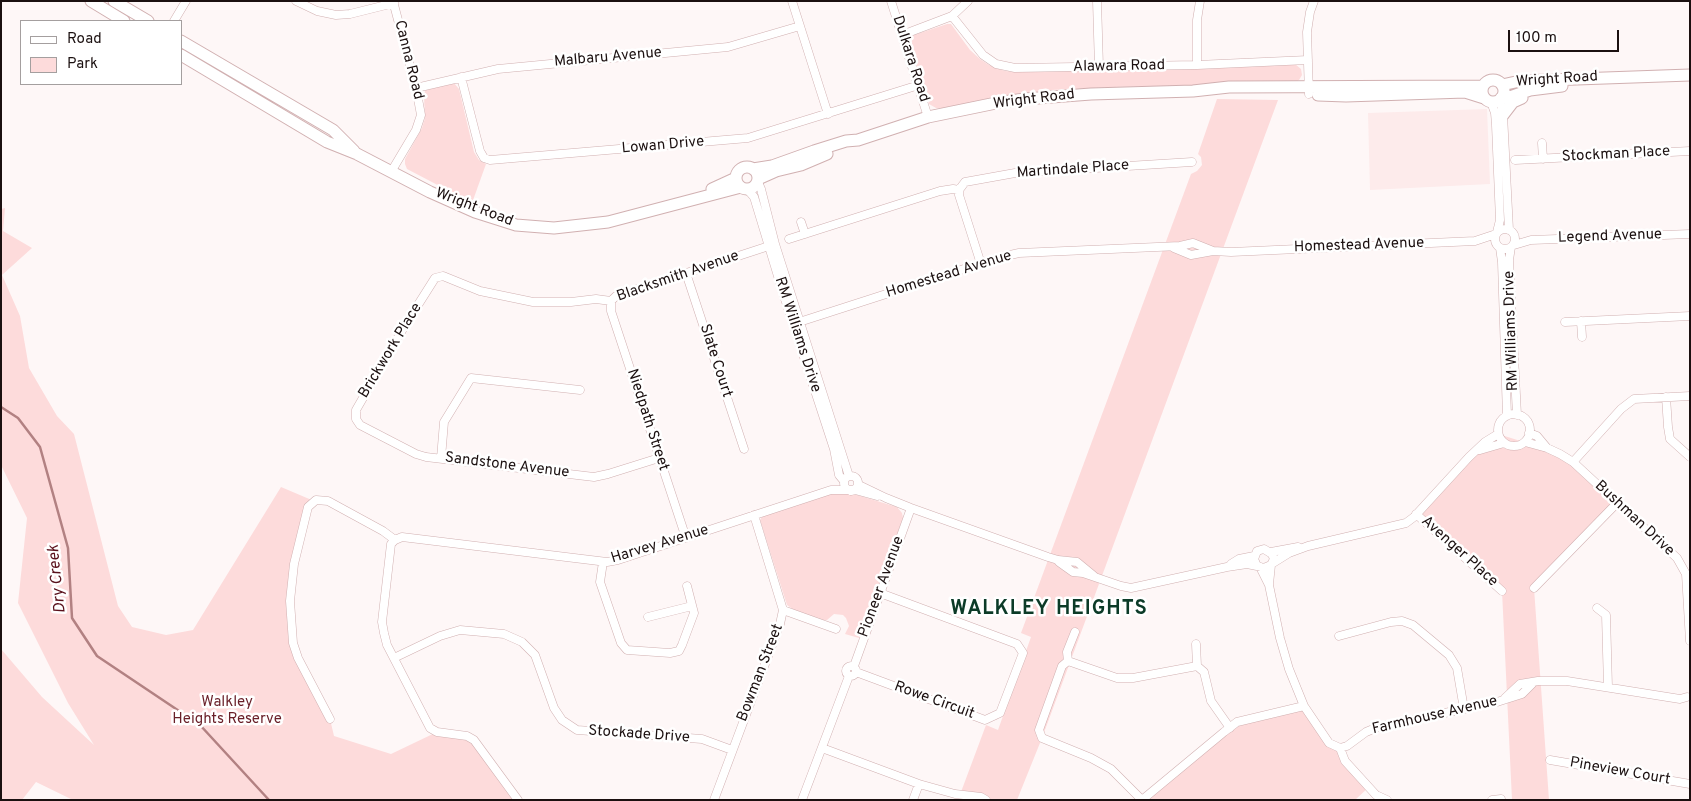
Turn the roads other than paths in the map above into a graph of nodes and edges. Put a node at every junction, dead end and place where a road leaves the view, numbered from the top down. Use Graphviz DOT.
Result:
graph roads {
  1 [pos="91,1"];
  2 [pos="114,1"];
  3 [pos="186,1"];
  4 [pos="296,1"];
  5 [pos="792,1"];
  6 [pos="891,1"];
  7 [pos="968,1"];
  8 [pos="1097,1"];
  9 [pos="1200,1"];
  10 [pos="1314,1"];
  11 [pos="394,2"];
  12 [pos="952,16"];
  13 [pos="122,20"];
  14 [pos="146,20"];
  15 [pos="175,20"];
  16 [pos="800,26"];
  17 [pos="902,35"];
  18 [pos="182,42"];
  19 [pos="182,56"];
  20 [pos="1308,60"];
  21 [pos="1197,65"];
  22 [pos="1098,67"];
  23 [pos="1690,75"];
  24 [pos="461,77"];
  25 [pos="1613,78"];
  26 [pos="919,85"];
  27 [pos="1502,85"];
  28 [pos="1483,86"];
  29 [pos="1570,86"];
  30 [pos="416,88"];
  31 [pos="1309,91"];
  32 [pos="1494,99"];
  33 [pos="828,114"];
  34 [pos="1503,115"];
  35 [pos="928,117"];
  36 [pos="1542,143"];
  37 [pos="1690,151"];
  38 [pos="357,154"];
  39 [pos="1543,159"];
  40 [pos="1515,160"];
  41 [pos="1192,162"];
  42 [pos="391,172"];
  43 [pos="756,177"];
  44 [pos="741,185"];
  45 [pos="959,190"];
  46 [pos="801,222"];
  47 [pos="1511,232"];
  48 [pos="1497,233"];
  49 [pos="805,234"];
  50 [pos="1690,234"];
  51 [pos="789,239"];
  52 [pos="1531,240"];
  53 [pos="1475,241"];
  54 [pos="772,245"];
  55 [pos="1498,246"];
  56 [pos="1512,246"];
  57 [pos="1169,247"];
  58 [pos="1213,251"];
  59 [pos="981,264"];
  60 [pos="686,273"];
  61 [pos="435,278"];
  62 [pos="611,301"];
  63 [pos="1690,316"];
  64 [pos="1581,321"];
  65 [pos="1565,322"];
  66 [pos="797,323"];
  67 [pos="1582,337"];
  68 [pos="580,390"];
  69 [pos="1690,396"];
  70 [pos="1666,397"];
  71 [pos="1517,415"];
  72 [pos="1507,416"];
  73 [pos="360,425"];
  74 [pos="1530,432"];
  75 [pos="1498,434"];
  76 [pos="1525,442"];
  77 [pos="1504,443"];
  78 [pos="1547,448"];
  79 [pos="744,449"];
  80 [pos="1473,453"];
  81 [pos="1690,457"];
  82 [pos="441,458"];
  83 [pos="660,458"];
  84 [pos="1573,462"];
  85 [pos="847,484"];
  86 [pos="859,485"];
  87 [pos="886,498"];
  88 [pos="1617,503"];
  89 [pos="910,508"];
  90 [pos="1416,514"];
  91 [pos="754,515"];
  92 [pos="686,538"];
  93 [pos="395,540"];
  94 [pos="1308,546"];
  95 [pos="1271,552"];
  96 [pos="1254,556"];
  97 [pos="603,562"];
  98 [pos="1272,564"];
  99 [pos="1227,567"];
  100 [pos="1259,567"];
  101 [pos="1686,567"];
  102 [pos="1269,585"];
  103 [pos="687,586"];
  104 [pos="1534,588"];
  105 [pos="1502,591"];
  106 [pos="880,593"];
  107 [pos="692,606"];
  108 [pos="1597,608"];
  109 [pos="783,610"];
  110 [pos="648,617"];
  111 [pos="836,629"];
  112 [pos="1075,632"];
  113 [pos="1339,636"];
  114 [pos="1690,641"];
  115 [pos="1196,644"];
  116 [pos="394,658"];
  117 [pos="1068,661"];
  118 [pos="1197,666"];
  119 [pos="853,671"];
  120 [pos="1608,687"];
  121 [pos="1689,697"];
  122 [pos="1304,706"];
  123 [pos="1464,709"];
  124 [pos="330,719"];
  125 [pos="1230,728"];
  126 [pos="822,748"];
  127 [pos="1340,748"];
  128 [pos="732,750"];
  129 [pos="1550,760"];
  130 [pos="920,784"];
  131 [pos="1690,784"];
  132 [pos="955,794"];
  133 [pos="1501,799"];
  134 [pos="518,800"];
  135 [pos="714,800"];
  136 [pos="802,800"];
  137 [pos="913,800"];
  138 [pos="965,800"];
  139 [pos="986,800"];
  140 [pos="1142,800"];
  141 [pos="1387,800"];
  142 [pos="1492,800"];
  1 -- 13 [label="main road"];
  2 -- 14 [label="main road"];
  3 -- 15 [label="street"];
  4 -- 11 [label="street"];
  5 -- 16 [label="street"];
  6 -- 17 [label="street, Dulkara Road"];
  7 -- 12 [label="street"];
  8 -- 22 [label="street"];
  9 -- 21 [label="street"];
  10 -- 20 [label="street"];
  11 -- 30 [label="street, Canna Road"];
  12 -- 17 [label="street"];
  12 -- 22 [label="street, Alawara Road"];
  16 -- 24 [label="street, Malbaru Avenue"];
  16 -- 33 [label="street"];
  17 -- 26 [label="street, Dulkara Road"];
  18 -- 38 [label="main road, Wright Road"];
  19 -- 38 [label="main road, Wright Road"];
  20 -- 21 [label="street, Alawara Road"];
  20 -- 31 [label="street"];
  21 -- 22 [label="street, Alawara Road"];
  23 -- 25 [label="main road, Wright Road"];
  24 -- 30 [label="street, Malbaru Avenue"];
  24 -- 33 [label="street, Lowan Drive"];
  25 -- 27 [label="main road, Wright Road"];
  25 -- 29 [label="main road, Wright Road"];
  26 -- 33 [label="street, Lowan Drive"];
  26 -- 35 [label="street, Dulkara Road"];
  27 -- 28 [label="main road"];
  27 -- 32 [label="main road"];
  28 -- 31 [label="main road, Wright Road"];
  28 -- 32 [label="main road"];
  29 -- 32 [label="main road, Wright Road"];
  29 -- 34 [label="main road"];
  30 -- 42 [label="street, Canna Road"];
  31 -- 32 [label="main road, Wright Road"];
  31 -- 35 [label="main road, Wright Road"];
  32 -- 34 [label="street"];
  32 -- 48 [label="street"];
  34 -- 47 [label="street"];
  35 -- 43 [label="main road, Wright Road"];
  36 -- 39 [label="street, Stockman Place"];
  37 -- 39 [label="street, Stockman Place"];
  38 -- 42 [label="main road, Wright Road"];
  39 -- 40 [label="street, Stockman Place"];
  41 -- 45 [label="street, Martindale Place"];
  42 -- 44 [label="main road, Wright Road"];
  43 -- 44 [label="main road"];
  43 -- 44 [label="main road"];
  43 -- 54 [label="street, RM Williams Drive"];
  44 -- 54 [label="street, RM Williams Drive"];
  45 -- 49 [label="street, Martindale Place"];
  45 -- 59 [label="street"];
  46 -- 49 [label="street"];
  47 -- 48 [label="street"];
  47 -- 52 [label="street, Legend Avenue"];
  47 -- 56 [label="street"];
  48 -- 53 [label="street, Homestead Avenue"];
  48 -- 55 [label="street"];
  49 -- 51 [label="street, Martindale Place"];
  50 -- 52 [label="street, Legend Avenue"];
  52 -- 56 [label="street, Legend Avenue"];
  53 -- 55 [label="street, Homestead Avenue"];
  53 -- 58 [label="street, Homestead Avenue"];
  54 -- 60 [label="street, Blacksmith Avenue"];
  54 -- 66 [label="street, RM Williams Drive"];
  55 -- 56 [label="street"];
  55 -- 72 [label="street, RM Williams Drive"];
  56 -- 71 [label="street, RM Williams Drive"];
  57 -- 58 [label="street, Homestead Avenue"];
  57 -- 58 [label="street, Homestead Avenue"];
  57 -- 59 [label="street, Homestead Avenue"];
  59 -- 66 [label="street, Homestead Avenue"];
  60 -- 62 [label="street, Blacksmith Avenue"];
  60 -- 79 [label="street, Slate Court"];
  61 -- 62 [label="street, Blacksmith Avenue"];
  61 -- 73 [label="street, Brickwork Place"];
  62 -- 83 [label="street, Niedpath Street"];
  63 -- 64 [label="street"];
  64 -- 65 [label="street"];
  64 -- 67 [label="street"];
  66 -- 85 [label="street, RM Williams Drive"];
  68 -- 82 [label="street"];
  69 -- 70 [label="street"];
  70 -- 81 [label="street"];
  70 -- 84 [label="street"];
  71 -- 72 [label="street"];
  71 -- 74 [label="street"];
  72 -- 75 [label="street"];
  73 -- 82 [label="street, Sandstone Avenue"];
  74 -- 76 [label="street"];
  74 -- 78 [label="street, Bushman Drive"];
  75 -- 77 [label="street"];
  75 -- 80 [label="street"];
  76 -- 77 [label="street"];
  76 -- 78 [label="street, Bushman Drive"];
  77 -- 80 [label="street"];
  78 -- 84 [label="street, Bushman Drive"];
  80 -- 90 [label="street"];
  82 -- 83 [label="street, Sandstone Avenue"];
  83 -- 92 [label="street, Niedpath Street"];
  84 -- 88 [label="street, Bushman Drive"];
  85 -- 86 [label="street"];
  85 -- 86 [label="street"];
  85 -- 87 [label="street"];
  85 -- 91 [label="street, Harvey Avenue"];
  86 -- 87 [label="street"];
  87 -- 89 [label="street"];
  88 -- 101 [label="street, Bushman Drive"];
  88 -- 104 [label="street"];
  89 -- 99 [label="street"];
  89 -- 106 [label="street, Pioneer Avenue"];
  90 -- 94 [label="street"];
  90 -- 105 [label="street, Avenger Place"];
  91 -- 92 [label="street, Harvey Avenue"];
  91 -- 109 [label="street, Bowman Street"];
  92 -- 97 [label="street, Harvey Avenue"];
  93 -- 97 [label="street, Harvey Avenue"];
  93 -- 116 [label="street"];
  93 -- 124 [label="street"];
  94 -- 95 [label="street"];
  94 -- 98 [label="street"];
  95 -- 96 [label="street"];
  95 -- 98 [label="street"];
  96 -- 99 [label="street"];
  96 -- 100 [label="street"];
  97 -- 107 [label="street"];
  98 -- 100 [label="street"];
  98 -- 102 [label="street"];
  99 -- 100 [label="street"];
  100 -- 102 [label="street"];
  101 -- 114 [label="street, Bushman Drive"];
  102 -- 122 [label="street"];
  103 -- 107 [label="street"];
  106 -- 119 [label="street, Pioneer Avenue"];
  106 -- 119 [label="street, Rowe Circuit"];
  107 -- 110 [label="street"];
  108 -- 120 [label="street"];
  109 -- 111 [label="street"];
  109 -- 128 [label="street, Bowman Street"];
  112 -- 117 [label="street"];
  113 -- 123 [label="street"];
  115 -- 118 [label="street"];
  116 -- 128 [label="street, Stockade Drive"];
  116 -- 134 [label="street"];
  117 -- 118 [label="street"];
  117 -- 140 [label="street"];
  118 -- 125 [label="street"];
  119 -- 126 [label="street, Pioneer Avenue"];
  120 -- 121 [label="street, Farmhouse Avenue"];
  120 -- 123 [label="street, Farmhouse Avenue"];
  122 -- 125 [label="street"];
  122 -- 127 [label="street"];
  123 -- 127 [label="street, Farmhouse Avenue"];
  125 -- 140 [label="street"];
  126 -- 130 [label="street"];
  126 -- 136 [label="street, Pioneer Avenue"];
  127 -- 141 [label="street"];
  128 -- 135 [label="street, Bowman Street"];
  129 -- 131 [label="street, Pineview Court"];
  130 -- 132 [label="street"];
  130 -- 137 [label="street"];
  132 -- 138 [label="street"];
  132 -- 139 [label="street"];
  133 -- 142 [label="street"];
}
